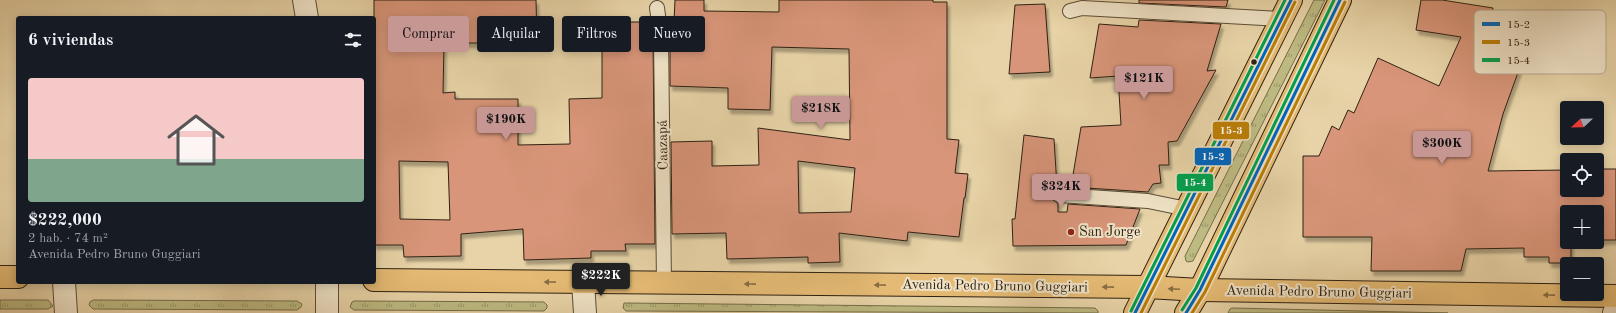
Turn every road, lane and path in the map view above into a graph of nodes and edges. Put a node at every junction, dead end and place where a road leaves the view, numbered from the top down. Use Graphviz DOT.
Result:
graph roads {
  1 [pos="304,0"];
  2 [pos="1340,0"];
  3 [pos="657,8"];
  4 [pos="1286,9"];
  5 [pos="1070,11"];
  6 [pos="307,16"];
  7 [pos="1059,195"];
  8 [pos="1187,209"];
  9 [pos="0,277"];
  10 [pos="16,277"];
  11 [pos="376,280"];
  12 [pos="583,282"];
  13 [pos="664,283"];
  14 [pos="64,284"];
  15 [pos="327,284"];
  16 [pos="1147,288"];
  17 [pos="1200,290"];
  18 [pos="1616,296"];
  19 [pos="1616,307"];
  20 [pos="66,313"];
  21 [pos="327,313"];
  22 [pos="585,313"];
  23 [pos="1135,313"];
  24 [pos="1186,313"];
  25 [pos="1614,313"];
  1 -- 6 [label="street"];
  2 -- 17 [label="main road"];
  3 -- 13 [label="lane, Caazapá"];
  4 -- 5 [label="lane"];
  4 -- 8 [label="main road"];
  7 -- 8 [label="lane"];
  8 -- 16 [label="main road"];
  9 -- 10 [label="main road"];
  12 -- 11 [label="main road, Avenida Pedro Bruno Guggiari, one-way"];
  12 -- 13 [label="main road, Avenida Pedro Bruno Guggiari"];
  12 -- 22 [label="street"];
  16 -- 13 [label="main road, Avenida Pedro Bruno Guggiari, one-way"];
  14 -- 20 [label="street"];
  15 -- 21 [label="street"];
  17 -- 16 [label="main road, Avenida Pedro Bruno Guggiari, one-way"];
  16 -- 23 [label="main road"];
  18 -- 17 [label="main road, Avenida Pedro Bruno Guggiari, one-way"];
  17 -- 24 [label="main road"];
  19 -- 25 [label="street"];
}
